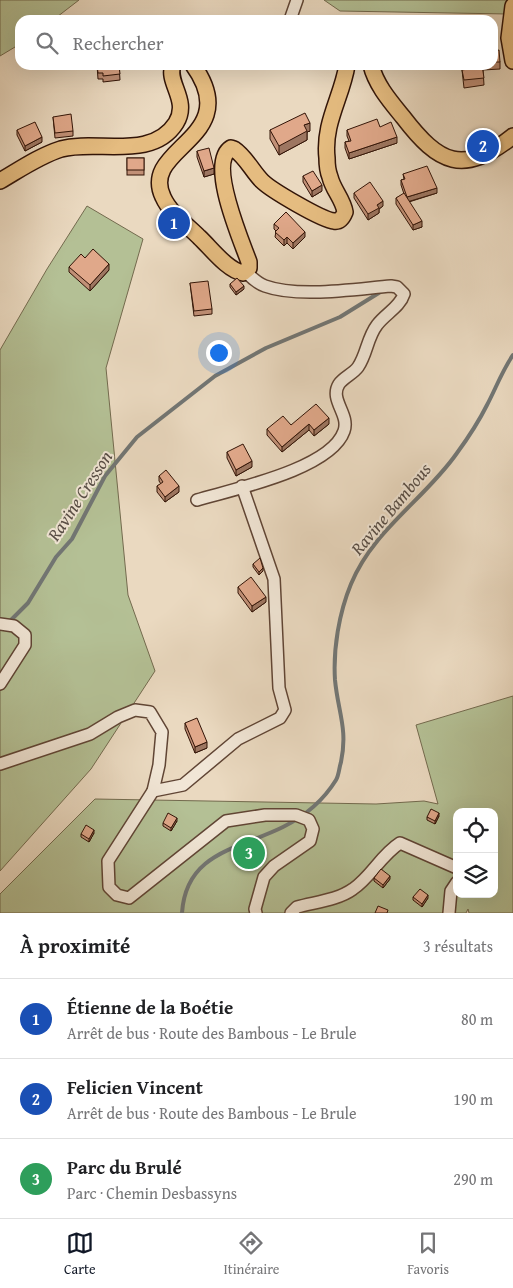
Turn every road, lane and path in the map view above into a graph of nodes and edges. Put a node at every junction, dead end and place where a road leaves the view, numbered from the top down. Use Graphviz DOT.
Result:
graph roads {
  1 [pos="297,0"];
  2 [pos="513,6"];
  3 [pos="292,15"];
  4 [pos="513,61"];
  5 [pos="173,70"];
  6 [pos="196,70"];
  7 [pos="345,70"];
  8 [pos="374,70"];
  9 [pos="513,136"];
  10 [pos="0,181"];
  11 [pos="246,272"];
  12 [pos="242,486"];
  13 [pos="197,500"];
  14 [pos="0,624"];
  15 [pos="0,684"];
  16 [pos="0,764"];
  17 [pos="153,791"];
  18 [pos="453,866"];
  19 [pos="453,889"];
  20 [pos="256,913"];
  21 [pos="291,913"];
  22 [pos="449,913"];
  1 -- 3 [label="street"];
  2 -- 4 [label="main road"];
  5 -- 10 [label="main road"];
  6 -- 11 [label="main road"];
  7 -- 11 [label="main road"];
  8 -- 9 [label="main road"];
  11 -- 12 [label="street"];
  12 -- 13 [label="street"];
  12 -- 17 [label="street"];
  14 -- 15 [label="street"];
  16 -- 17 [label="street"];
  17 -- 20 [label="street"];
  18 -- 21 [label="street"];
  19 -- 22 [label="street"];
}
